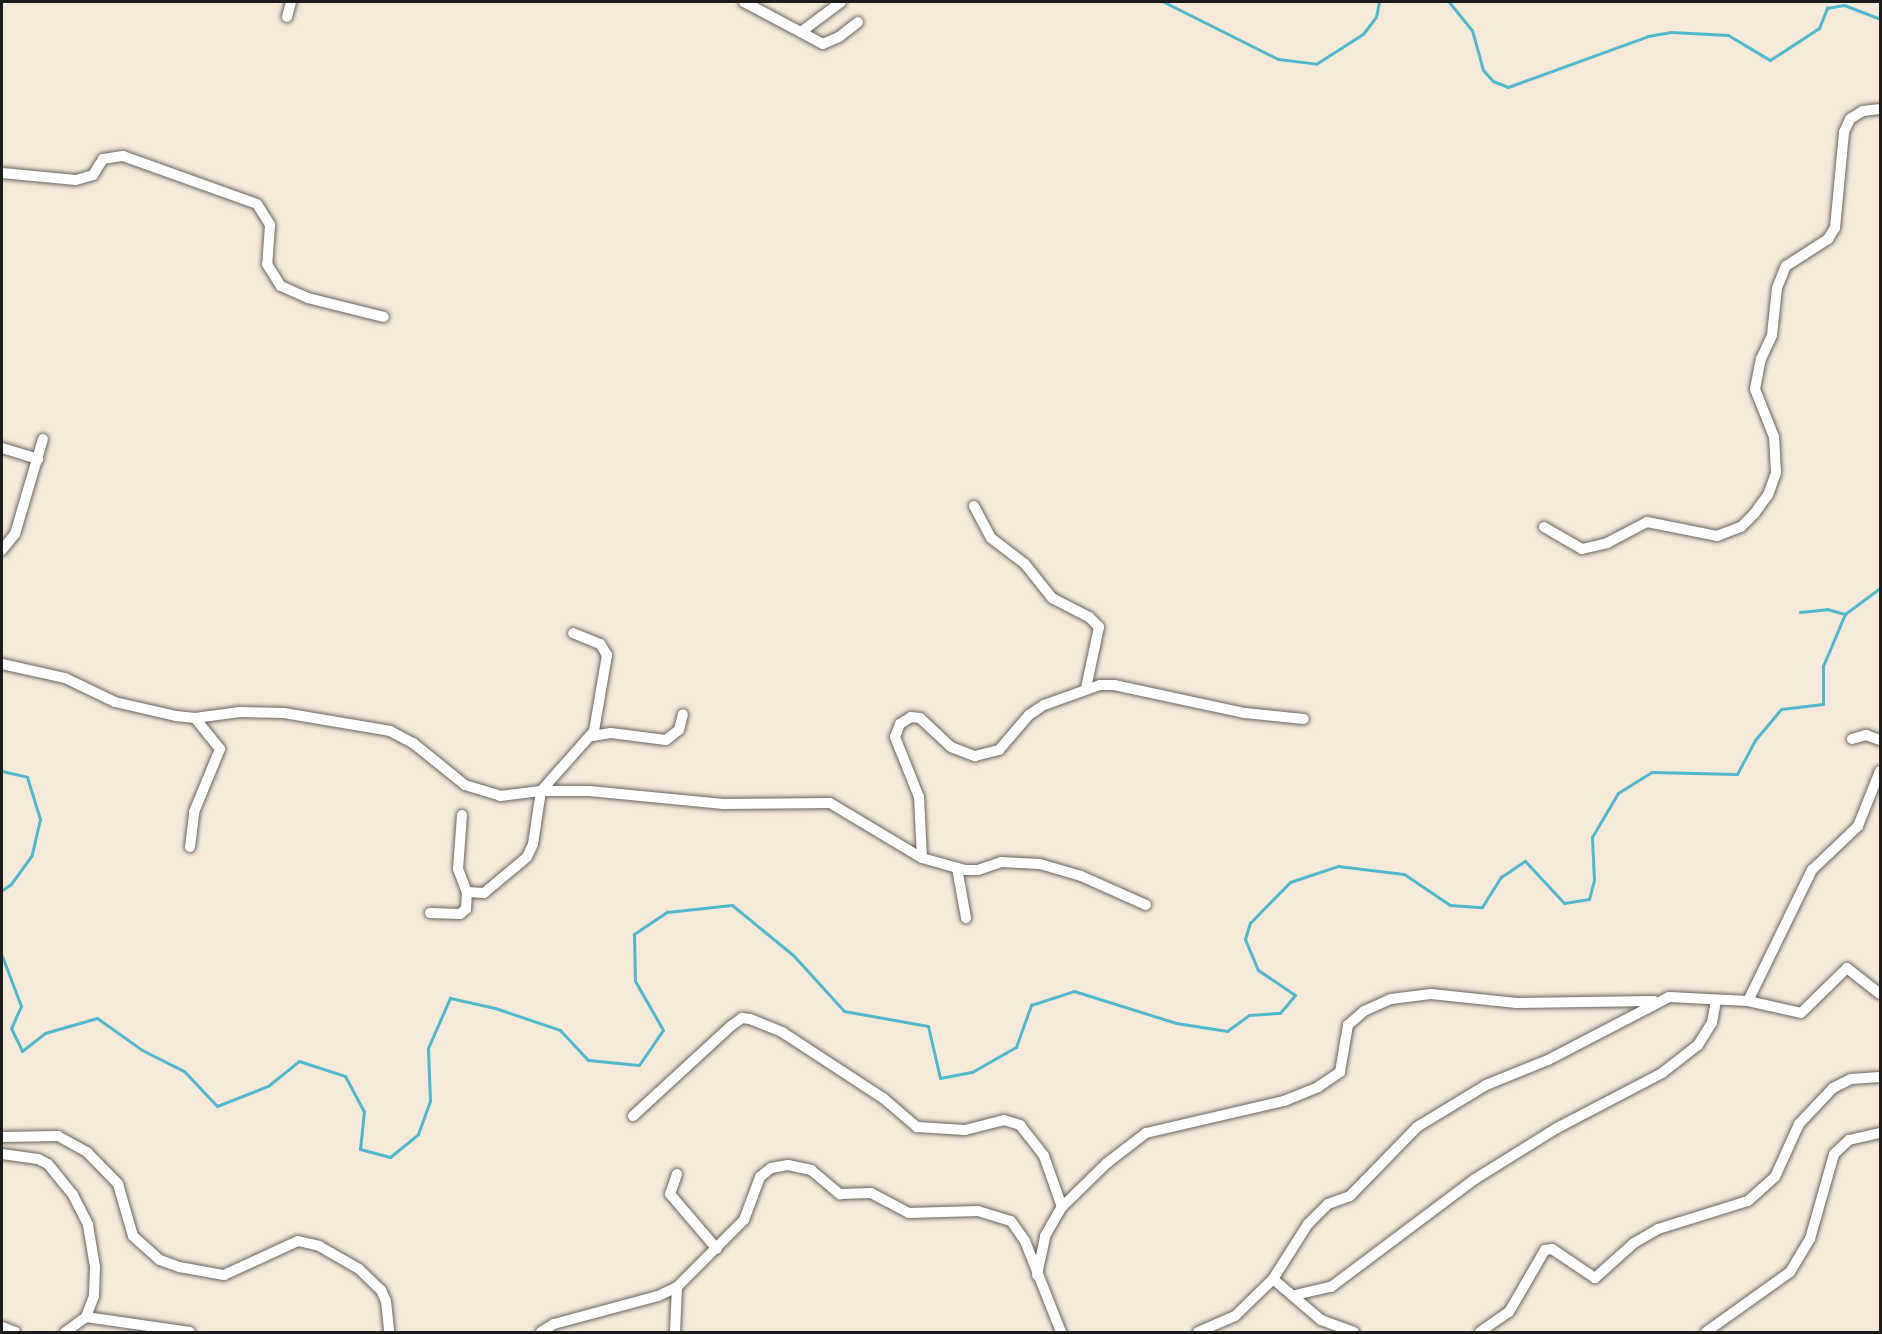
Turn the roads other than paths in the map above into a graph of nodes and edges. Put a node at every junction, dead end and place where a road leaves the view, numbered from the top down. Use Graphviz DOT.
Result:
graph roads {
  1 [pos="291,2"];
  2 [pos="744,2"];
  3 [pos="841,2"];
  4 [pos="287,17"];
  5 [pos="858,22"];
  6 [pos="801,32"];
  7 [pos="1881,109"];
  8 [pos="2,173"];
  9 [pos="384,317"];
  10 [pos="43,439"];
  11 [pos="2,448"];
  12 [pos="38,459"];
  13 [pos="974,506"];
  14 [pos="1544,527"];
  15 [pos="2,550"];
  16 [pos="573,633"];
  17 [pos="2,664"];
  18 [pos="1086,688"];
  19 [pos="682,714"];
  20 [pos="195,718"];
  21 [pos="1304,719"];
  22 [pos="592,736"];
  23 [pos="1852,739"];
  24 [pos="1881,740"];
  25 [pos="1881,771"];
  26 [pos="541,790"];
  27 [pos="462,815"];
  28 [pos="190,847"];
  29 [pos="922,858"];
  30 [pos="957,868"];
  31 [pos="467,892"];
  32 [pos="1146,905"];
  33 [pos="430,913"];
  34 [pos="966,918"];
  35 [pos="1881,994"];
  36 [pos="1716,1000"];
  37 [pos="1658,1001"];
  38 [pos="1748,1001"];
  39 [pos="1881,1077"];
  40 [pos="633,1116"];
  41 [pos="1881,1133"];
  42 [pos="2,1137"];
  43 [pos="2,1154"];
  44 [pos="677,1174"];
  45 [pos="1062,1207"];
  46 [pos="717,1249"];
  47 [pos="1037,1275"];
  48 [pos="1273,1280"];
  49 [pos="677,1287"];
  50 [pos="1295,1295"];
  51 [pos="86,1317"];
  52 [pos="2,1327"];
  53 [pos="15,1332"];
  54 [pos="65,1332"];
  55 [pos="190,1332"];
  56 [pos="389,1332"];
  57 [pos="541,1332"];
  58 [pos="675,1332"];
  59 [pos="1060,1332"];
  60 [pos="1198,1332"];
  61 [pos="1354,1332"];
  62 [pos="1480,1332"];
  63 [pos="1706,1332"];
  1 -- 4 [label="street"];
  2 -- 6 [label="street"];
  3 -- 6 [label="street"];
  5 -- 6 [label="street"];
  7 -- 14 [label="street"];
  8 -- 9 [label="street"];
  10 -- 12 [label="street"];
  11 -- 12 [label="street"];
  12 -- 15 [label="street"];
  13 -- 18 [label="street"];
  16 -- 22 [label="street"];
  17 -- 20 [label="street"];
  18 -- 21 [label="street"];
  18 -- 29 [label="street"];
  19 -- 22 [label="street"];
  20 -- 26 [label="street"];
  20 -- 28 [label="street"];
  22 -- 26 [label="street"];
  23 -- 24 [label="street"];
  25 -- 38 [label="street"];
  26 -- 29 [label="street"];
  26 -- 31 [label="street"];
  27 -- 31 [label="street"];
  29 -- 30 [label="street"];
  30 -- 32 [label="street"];
  30 -- 34 [label="street"];
  31 -- 33 [label="street"];
  35 -- 38 [label="street"];
  36 -- 37 [label="street"];
  36 -- 38 [label="street"];
  36 -- 50 [label="street"];
  37 -- 45 [label="street"];
  37 -- 48 [label="street"];
  39 -- 62 [label="street"];
  40 -- 45 [label="street"];
  41 -- 63 [label="street"];
  42 -- 56 [label="street"];
  43 -- 51 [label="street"];
  44 -- 46 [label="street"];
  45 -- 47 [label="street"];
  46 -- 47 [label="street"];
  46 -- 49 [label="street"];
  47 -- 59 [label="street"];
  48 -- 50 [label="street"];
  48 -- 60 [label="street"];
  49 -- 57 [label="street"];
  49 -- 58 [label="street"];
  50 -- 61 [label="street"];
  51 -- 54 [label="street"];
  51 -- 55 [label="street"];
  52 -- 53 [label="street"];
}
